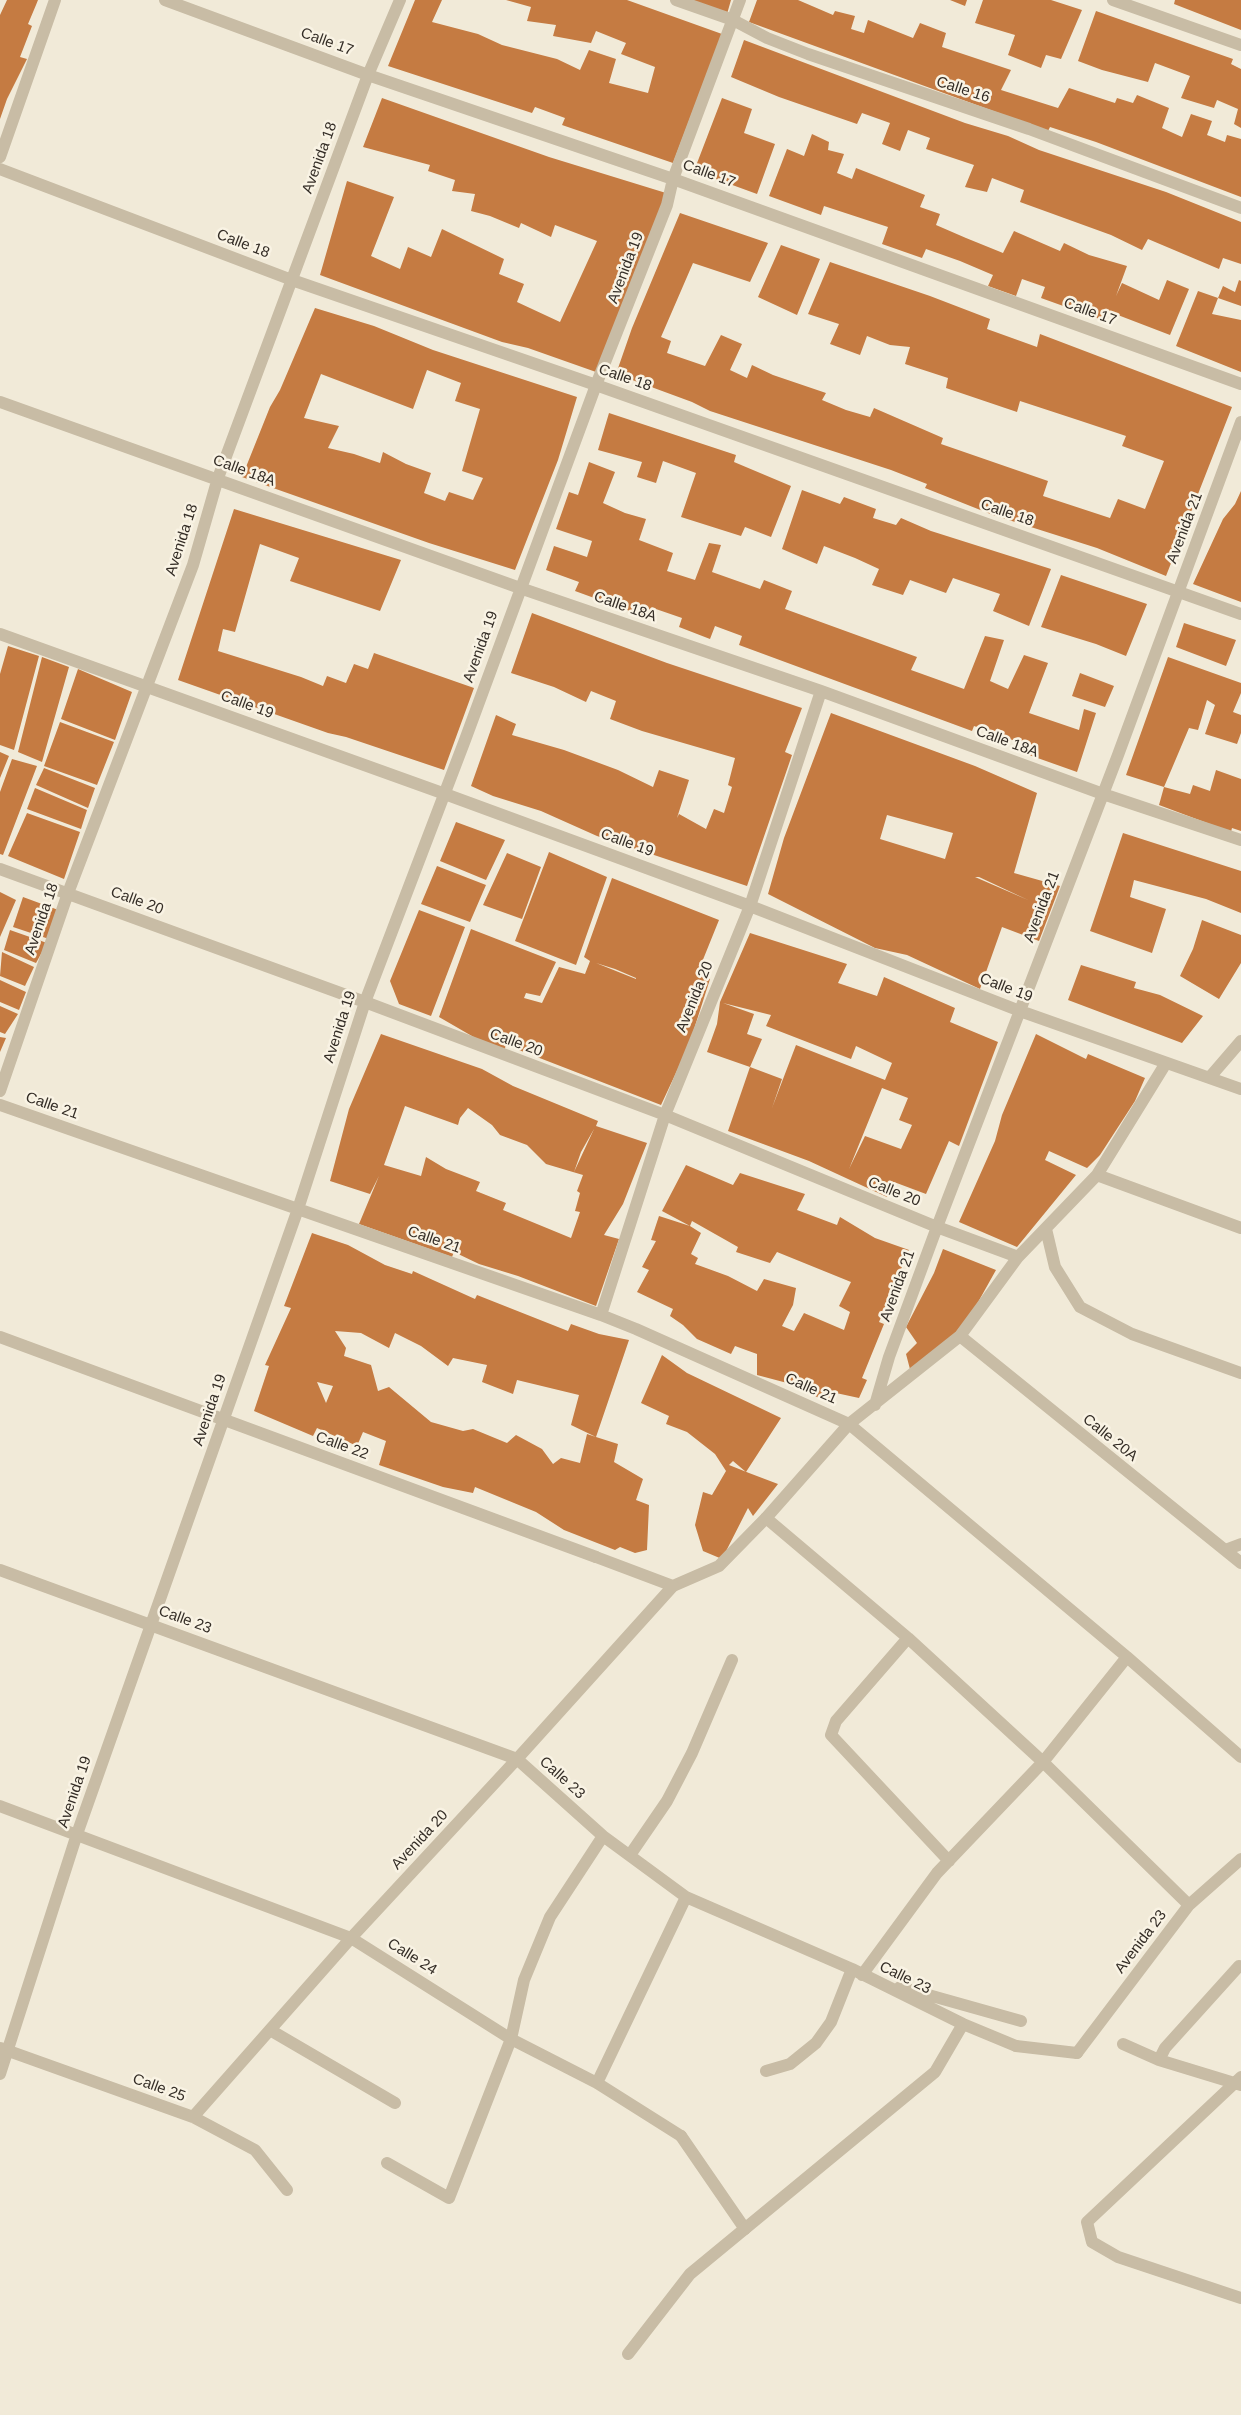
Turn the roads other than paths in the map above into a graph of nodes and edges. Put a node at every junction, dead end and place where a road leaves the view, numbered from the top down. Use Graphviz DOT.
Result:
graph roads {
  1 [pos="55,0"];
  2 [pos="165,0"];
  3 [pos="400,0"];
  4 [pos="676,0"];
  5 [pos="740,0"];
  6 [pos="1114,0"];
  7 [pos="1132,3"];
  8 [pos="733,20"];
  9 [pos="1241,44"];
  10 [pos="368,74"];
  11 [pos="0,157"];
  12 [pos="0,169"];
  13 [pos="673,178"];
  14 [pos="1241,208"];
  15 [pos="292,280"];
  16 [pos="1241,384"];
  17 [pos="596,385"];
  18 [pos="0,402"];
  19 [pos="1241,422"];
  20 [pos="218,478"];
  21 [pos="520,588"];
  22 [pos="1179,591"];
  23 [pos="1241,614"];
  24 [pos="0,634"];
  25 [pos="147,686"];
  26 [pos="821,691"];
  27 [pos="445,794"];
  28 [pos="1104,794"];
  29 [pos="1241,840"];
  30 [pos="0,869"];
  31 [pos="68,893"];
  32 [pos="750,906"];
  33 [pos="365,1002"];
  34 [pos="1020,1011"];
  35 [pos="1241,1041"];
  36 [pos="1166,1063"];
  37 [pos="1210,1077"];
  38 [pos="1241,1088"];
  39 [pos="0,1091"];
  40 [pos="0,1105"];
  41 [pos="665,1115"];
  42 [pos="1097,1175"];
  43 [pos="298,1209"];
  44 [pos="937,1227"];
  45 [pos="1241,1228"];
  46 [pos="1046,1229"];
  47 [pos="1018,1258"];
  48 [pos="601,1315"];
  49 [pos="960,1336"];
  50 [pos="0,1337"];
  51 [pos="1241,1373"];
  52 [pos="875,1404"];
  53 [pos="224,1420"];
  54 [pos="849,1424"];
  55 [pos="766,1518"];
  56 [pos="1241,1544"];
  57 [pos="1225,1550"];
  58 [pos="1241,1563"];
  59 [pos="0,1570"];
  60 [pos="673,1586"];
  61 [pos="150,1624"];
  62 [pos="908,1638"];
  63 [pos="1127,1657"];
  64 [pos="732,1660"];
  65 [pos="1241,1757"];
  66 [pos="517,1759"];
  67 [pos="1043,1762"];
  68 [pos="0,1806"];
  69 [pos="77,1834"];
  70 [pos="603,1836"];
  71 [pos="630,1856"];
  72 [pos="1241,1860"];
  73 [pos="949,1861"];
  74 [pos="686,1897"];
  75 [pos="1189,1905"];
  76 [pos="351,1938"];
  77 [pos="1239,1966"];
  78 [pos="857,1972"];
  79 [pos="886,1986"];
  80 [pos="1020,2021"];
  81 [pos="963,2024"];
  82 [pos="270,2030"];
  83 [pos="511,2038"];
  84 [pos="1123,2044"];
  85 [pos="4,2049"];
  86 [pos="1077,2054"];
  87 [pos="1158,2060"];
  88 [pos="766,2071"];
  89 [pos="0,2074"];
  90 [pos="1239,2082"];
  91 [pos="597,2083"];
  92 [pos="395,2102"];
  93 [pos="193,2117"];
  94 [pos="386,2163"];
  95 [pos="287,2190"];
  96 [pos="745,2229"];
  97 [pos="1241,2298"];
  98 [pos="628,2354"];
  1 -- 11 [label="street"];
  2 -- 10 [label="street, Calle 17"];
  3 -- 10 [label="street, Avenida 18"];
  4 -- 8 [label="street, Calle 16"];
  5 -- 8 [label="street, Avenida 19"];
  6 -- 7 [label="street"];
  7 -- 9 [label="street"];
  8 -- 13 [label="street, Avenida 19"];
  8 -- 14 [label="street, Calle 16"];
  10 -- 13 [label="street, Calle 17"];
  10 -- 15 [label="street, Avenida 18"];
  12 -- 15 [label="street, Calle 18"];
  13 -- 16 [label="street, Calle 17"];
  13 -- 17 [label="street, Avenida 19"];
  15 -- 17 [label="street, Calle 18"];
  15 -- 20 [label="street, Avenida 18"];
  17 -- 21 [label="street, Avenida 19"];
  17 -- 22 [label="street, Calle 18"];
  18 -- 20 [label="street, Calle 18A"];
  19 -- 22 [label="street, Avenida 21"];
  20 -- 21 [label="street, Calle 18A"];
  20 -- 25 [label="street, Avenida 18"];
  21 -- 26 [label="street, Calle 18A"];
  21 -- 27 [label="street, Avenida 19"];
  22 -- 23 [label="street, Calle 18"];
  22 -- 28 [label="street, Avenida 21"];
  24 -- 25 [label="street, Calle 19"];
  25 -- 27 [label="street, Calle 19"];
  25 -- 31 [label="street, Avenida 18"];
  26 -- 28 [label="street, Calle 18A"];
  26 -- 32 [label="street, Avenida 20"];
  27 -- 32 [label="street, Calle 19"];
  27 -- 33 [label="street, Avenida 19"];
  28 -- 29 [label="street, Calle 18A"];
  28 -- 34 [label="street, Avenida 21"];
  30 -- 31 [label="street, Calle 20"];
  31 -- 33 [label="street, Calle 20"];
  31 -- 39 [label="street, Avenida 18"];
  32 -- 34 [label="street, Calle 19"];
  32 -- 41 [label="street, Avenida 20"];
  33 -- 41 [label="street, Calle 20"];
  33 -- 43 [label="street, Avenida 19"];
  34 -- 36 [label="street, Calle 19"];
  34 -- 44 [label="street, Avenida 21"];
  35 -- 37 [label="street"];
  36 -- 37 [label="street, Calle 19"];
  36 -- 42 [label="street"];
  37 -- 38 [label="street, Calle 19"];
  40 -- 43 [label="street, Calle 21"];
  41 -- 44 [label="street, Calle 20"];
  41 -- 48 [label="street, Avenida 20"];
  42 -- 45 [label="street"];
  42 -- 46 [label="street"];
  43 -- 48 [label="street, Calle 21"];
  43 -- 53 [label="street, Avenida 19"];
  44 -- 47 [label="street, Calle 20"];
  44 -- 52 [label="street, Avenida 21"];
  46 -- 47 [label="street"];
  46 -- 51 [label="street"];
  47 -- 49 [label="street"];
  48 -- 54 [label="street, Calle 21"];
  49 -- 52 [label="street"];
  49 -- 57 [label="street, Calle 20A"];
  50 -- 53 [label="street, Calle 22"];
  52 -- 54 [label="street"];
  53 -- 60 [label="street, Calle 22"];
  53 -- 61 [label="street, Avenida 19"];
  54 -- 55 [label="street"];
  54 -- 63 [label="street, Calle 21"];
  55 -- 60 [label="street"];
  55 -- 62 [label="street"];
  56 -- 57 [label="street"];
  57 -- 58 [label="street, Calle 20A"];
  59 -- 61 [label="street, Calle 23"];
  60 -- 66 [label="street, Avenida 20"];
  61 -- 66 [label="street, Calle 23"];
  61 -- 69 [label="street, Avenida 19"];
  62 -- 67 [label="street"];
  62 -- 73 [label="street"];
  63 -- 65 [label="street, Calle 21"];
  63 -- 67 [label="street"];
  64 -- 71 [label="street"];
  66 -- 70 [label="street, Calle 23"];
  66 -- 76 [label="street, Avenida 20"];
  67 -- 73 [label="street"];
  67 -- 75 [label="street"];
  68 -- 69 [label="street, Calle 24"];
  69 -- 76 [label="street, Calle 24"];
  69 -- 85 [label="street, Avenida 19"];
  70 -- 71 [label="street, Calle 23"];
  70 -- 83 [label="street"];
  71 -- 74 [label="street, Calle 23"];
  72 -- 75 [label="street, Avenida 23"];
  73 -- 78 [label="street"];
  74 -- 78 [label="street, Calle 23"];
  74 -- 91 [label="street"];
  75 -- 86 [label="street, Avenida 23"];
  76 -- 82 [label="street, Avenida 20"];
  76 -- 83 [label="street, Calle 24"];
  77 -- 87 [label="street"];
  78 -- 79 [label="street, Calle 23"];
  78 -- 88 [label="street"];
  79 -- 80 [label="street"];
  79 -- 81 [label="street, Calle 23"];
  81 -- 86 [label="street, Calle 23"];
  81 -- 96 [label="street"];
  82 -- 92 [label="street"];
  82 -- 93 [label="street, Avenida 20"];
  83 -- 91 [label="street, Calle 24"];
  83 -- 94 [label="street"];
  84 -- 87 [label="street"];
  85 -- 89 [label="street, Avenida 19"];
  85 -- 93 [label="street, Calle 25"];
  87 -- 90 [label="street"];
  90 -- 97 [label="street"];
  91 -- 96 [label="street, Calle 24"];
  93 -- 95 [label="street, Calle 25"];
  96 -- 98 [label="street"];
}
